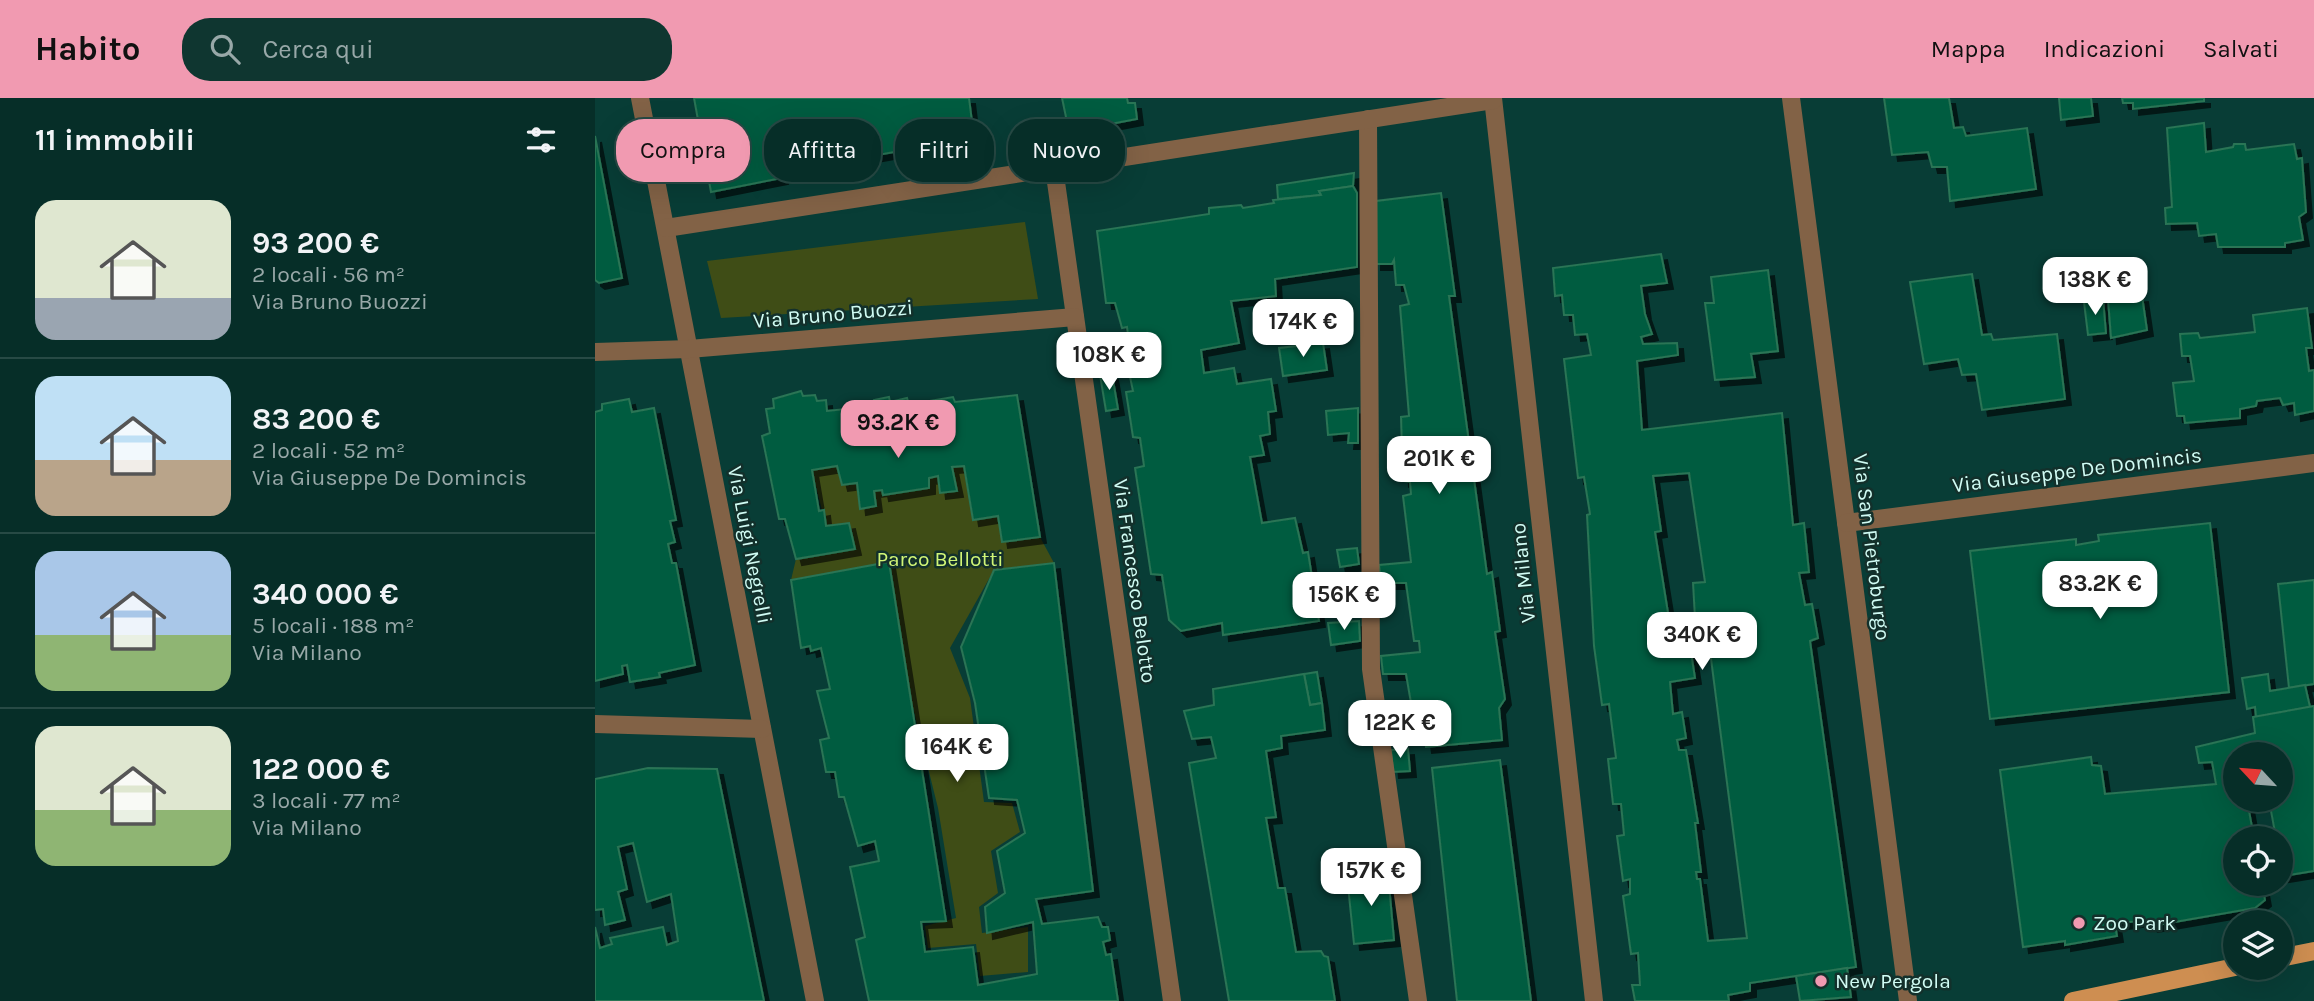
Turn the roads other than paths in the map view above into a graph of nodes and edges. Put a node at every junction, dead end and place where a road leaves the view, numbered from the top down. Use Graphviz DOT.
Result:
graph roads {
  1 [pos="640,98"];
  2 [pos="1791,98"];
  3 [pos="1493,99"];
  4 [pos="1368,119"];
  5 [pos="1125,157"];
  6 [pos="1008,175"];
  7 [pos="1056,182"];
  8 [pos="666,228"];
  9 [pos="1075,317"];
  10 [pos="689,349"];
  11 [pos="595,352"];
  12 [pos="2314,463"];
  13 [pos="1846,523"];
  14 [pos="595,724"];
  15 [pos="762,729"];
  16 [pos="2314,951"];
  17 [pos="2293,955"];
  18 [pos="2223,970"];
  19 [pos="815,1001"];
  20 [pos="1173,1001"];
  21 [pos="1418,1001"];
  22 [pos="1594,1001"];
  23 [pos="1908,1001"];
  24 [pos="2073,1001"];
  1 -- 8 [label="street, Via Luigi Negrelli"];
  2 -- 13 [label="street, Via San Pietroburgo"];
  3 -- 4 [label="street"];
  3 -- 22 [label="street, Via Milano"];
  4 -- 5 [label="street"];
  4 -- 21 [label="street"];
  6 -- 8 [label="street"];
  7 -- 9 [label="street, Via Francesco Belotto"];
  8 -- 10 [label="street, Via Luigi Negrelli"];
  9 -- 10 [label="street, Via Bruno Buozzi"];
  9 -- 20 [label="street, Via Francesco Belotto"];
  10 -- 11 [label="street, Via Bruno Buozzi"];
  10 -- 15 [label="street, Via Luigi Negrelli"];
  12 -- 13 [label="street, Via Giuseppe De Domincis"];
  13 -- 23 [label="street, Via San Pietroburgo"];
  14 -- 15 [label="street"];
  15 -- 19 [label="street, Via Luigi Negrelli"];
  16 -- 17 [label="main road"];
  18 -- 24 [label="main road"];
}
